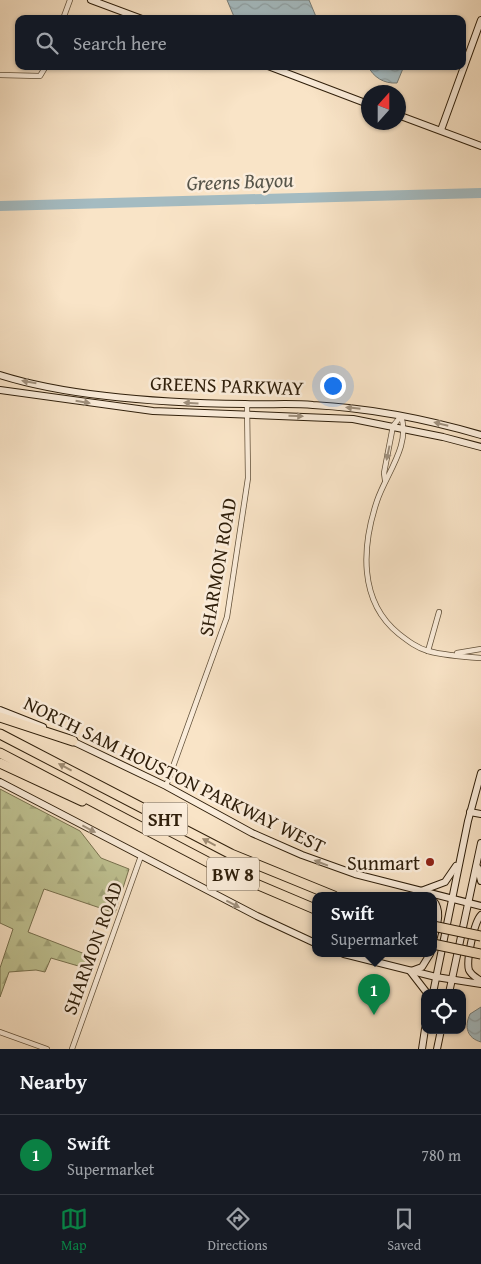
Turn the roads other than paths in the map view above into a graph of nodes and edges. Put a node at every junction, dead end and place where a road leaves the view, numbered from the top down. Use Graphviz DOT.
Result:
graph roads {
  1 [pos="70,0"];
  2 [pos="91,0"];
  3 [pos="64,15"];
  4 [pos="131,15"];
  5 [pos="481,20"];
  6 [pos="466,61"];
  7 [pos="44,70"];
  8 [pos="279,70"];
  9 [pos="463,70"];
  10 [pos="0,75"];
  11 [pos="361,101"];
  12 [pos="406,118"];
  13 [pos="441,130"];
  14 [pos="481,146"];
  15 [pos="0,375"];
  16 [pos="0,390"];
  17 [pos="247,404"];
  18 [pos="329,406"];
  19 [pos="248,415"];
  20 [pos="401,416"];
  21 [pos="329,417"];
  22 [pos="394,426"];
  23 [pos="405,428"];
  24 [pos="481,435"];
  25 [pos="481,447"];
  26 [pos="385,480"];
  27 [pos="439,612"];
  28 [pos="481,649"];
  29 [pos="428,651"];
  30 [pos="453,654"];
  31 [pos="481,658"];
  32 [pos="0,710"];
  33 [pos="0,717"];
  34 [pos="0,734"];
  35 [pos="72,742"];
  36 [pos="0,753"];
  37 [pos="0,763"];
  38 [pos="481,773"];
  39 [pos="0,782"];
  40 [pos="166,786"];
  41 [pos="470,812"];
  42 [pos="481,814"];
  43 [pos="154,832"];
  44 [pos="481,843"];
  45 [pos="462,851"];
  46 [pos="141,856"];
  47 [pos="477,864"];
  48 [pos="481,881"];
  49 [pos="420,891"];
  50 [pos="324,892"];
  51 [pos="424,892"];
  52 [pos="437,895"];
  53 [pos="452,899"];
  54 [pos="469,904"];
  55 [pos="437,906"];
  56 [pos="481,906"];
  57 [pos="312,908"];
  58 [pos="481,915"];
  59 [pos="437,919"];
  60 [pos="437,927"];
  61 [pos="481,936"];
  62 [pos="312,942"];
  63 [pos="437,943"];
  64 [pos="481,954"];
  65 [pos="356,957"];
  66 [pos="428,957"];
  67 [pos="410,971"];
  68 [pos="436,977"];
  69 [pos="452,980"];
  70 [pos="481,983"];
  71 [pos="423,989"];
  72 [pos="434,989"];
  73 [pos="450,989"];
  74 [pos="0,1032"];
  75 [pos="424,1034"];
  76 [pos="439,1034"];
  77 [pos="47,1049"];
  78 [pos="72,1049"];
  79 [pos="422,1049"];
  80 [pos="437,1049"];
  1 -- 3 [label="street"];
  2 -- 4 [label="main road"];
  5 -- 6 [label="main road"];
  7 -- 10 [label="street"];
  8 -- 11 [label="main road"];
  9 -- 13 [label="main road"];
  12 -- 13 [label="main road"];
  13 -- 14 [label="main road"];
  17 -- 15 [label="main road, GREENS PARKWAY, one-way"];
  16 -- 19 [label="main road, GREENS PARKWAY, one-way"];
  17 -- 18 [label="main road, GREENS PARKWAY"];
  17 -- 19 [label="street, SHARMON ROAD"];
  20 -- 18 [label="main road, GREENS PARKWAY, one-way"];
  18 -- 21 [label="main road"];
  19 -- 21 [label="main road, GREENS PARKWAY, one-way"];
  19 -- 40 [label="street, SHARMON ROAD"];
  20 -- 22 [label="street"];
  20 -- 23 [label="street"];
  24 -- 20 [label="main road, GREENS PARKWAY, one-way"];
  21 -- 22 [label="main road, GREENS PARKWAY"];
  22 -- 23 [label="main road, GREENS PARKWAY"];
  22 -- 26 [label="street, one-way"];
  23 -- 25 [label="main road, GREENS PARKWAY"];
  23 -- 26 [label="street"];
  26 -- 29 [label="street"];
  27 -- 29 [label="street"];
  28 -- 30 [label="street"];
  29 -- 30 [label="street"];
  30 -- 31 [label="street"];
  32 -- 35 [label="main road, NORTH SAM HOUSTON PARKWAY WEST / BW 8"];
  33 -- 35 [label="highway"];
  50 -- 34 [label="highway, SHT, one-way"];
  35 -- 40 [label="main road, NORTH SAM HOUSTON PARKWAY WEST / BW 8"];
  36 -- 43 [label="highway, SHT"];
  37 -- 43 [label="highway, BW 8"];
  38 -- 41 [label="main road"];
  39 -- 46 [label="main road, one-way"];
  49 -- 40 [label="main road, NORTH SAM HOUSTON PARKWAY WEST / BW 8, one-way"];
  41 -- 42 [label="main road"];
  41 -- 45 [label="main road"];
  43 -- 57 [label="highway, BW 8"];
  44 -- 47 [label="main road"];
  45 -- 49 [label="main road"];
  45 -- 53 [label="main road"];
  46 -- 62 [label="main road, one-way"];
  46 -- 78 [label="street, SHARMON ROAD"];
  47 -- 48 [label="main road"];
  47 -- 54 [label="main road"];
  49 -- 51 [label="main road, NORTH SAM HOUSTON PARKWAY WEST / BW 8"];
  52 -- 53 [label="main road, NORTH SAM HOUSTON PARKWAY WEST / BW 8"];
  53 -- 54 [label="main road, NORTH SAM HOUSTON PARKWAY WEST / BW 8"];
  53 -- 68 [label="main road"];
  54 -- 56 [label="main road, NORTH SAM HOUSTON PARKWAY WEST / BW 8"];
  54 -- 69 [label="main road"];
  55 -- 59 [label="main road"];
  58 -- 70 [label="main road"];
  60 -- 61 [label="highway, bridge"];
  63 -- 64 [label="highway, bridge"];
  65 -- 67 [label="main road"];
  66 -- 67 [label="main road"];
  67 -- 68 [label="main road"];
  67 -- 71 [label="main road"];
  68 -- 69 [label="main road"];
  68 -- 72 [label="main road"];
  69 -- 70 [label="main road"];
  69 -- 73 [label="main road"];
  74 -- 77 [label="street"];
  75 -- 79 [label="main road"];
  76 -- 80 [label="main road"];
}
